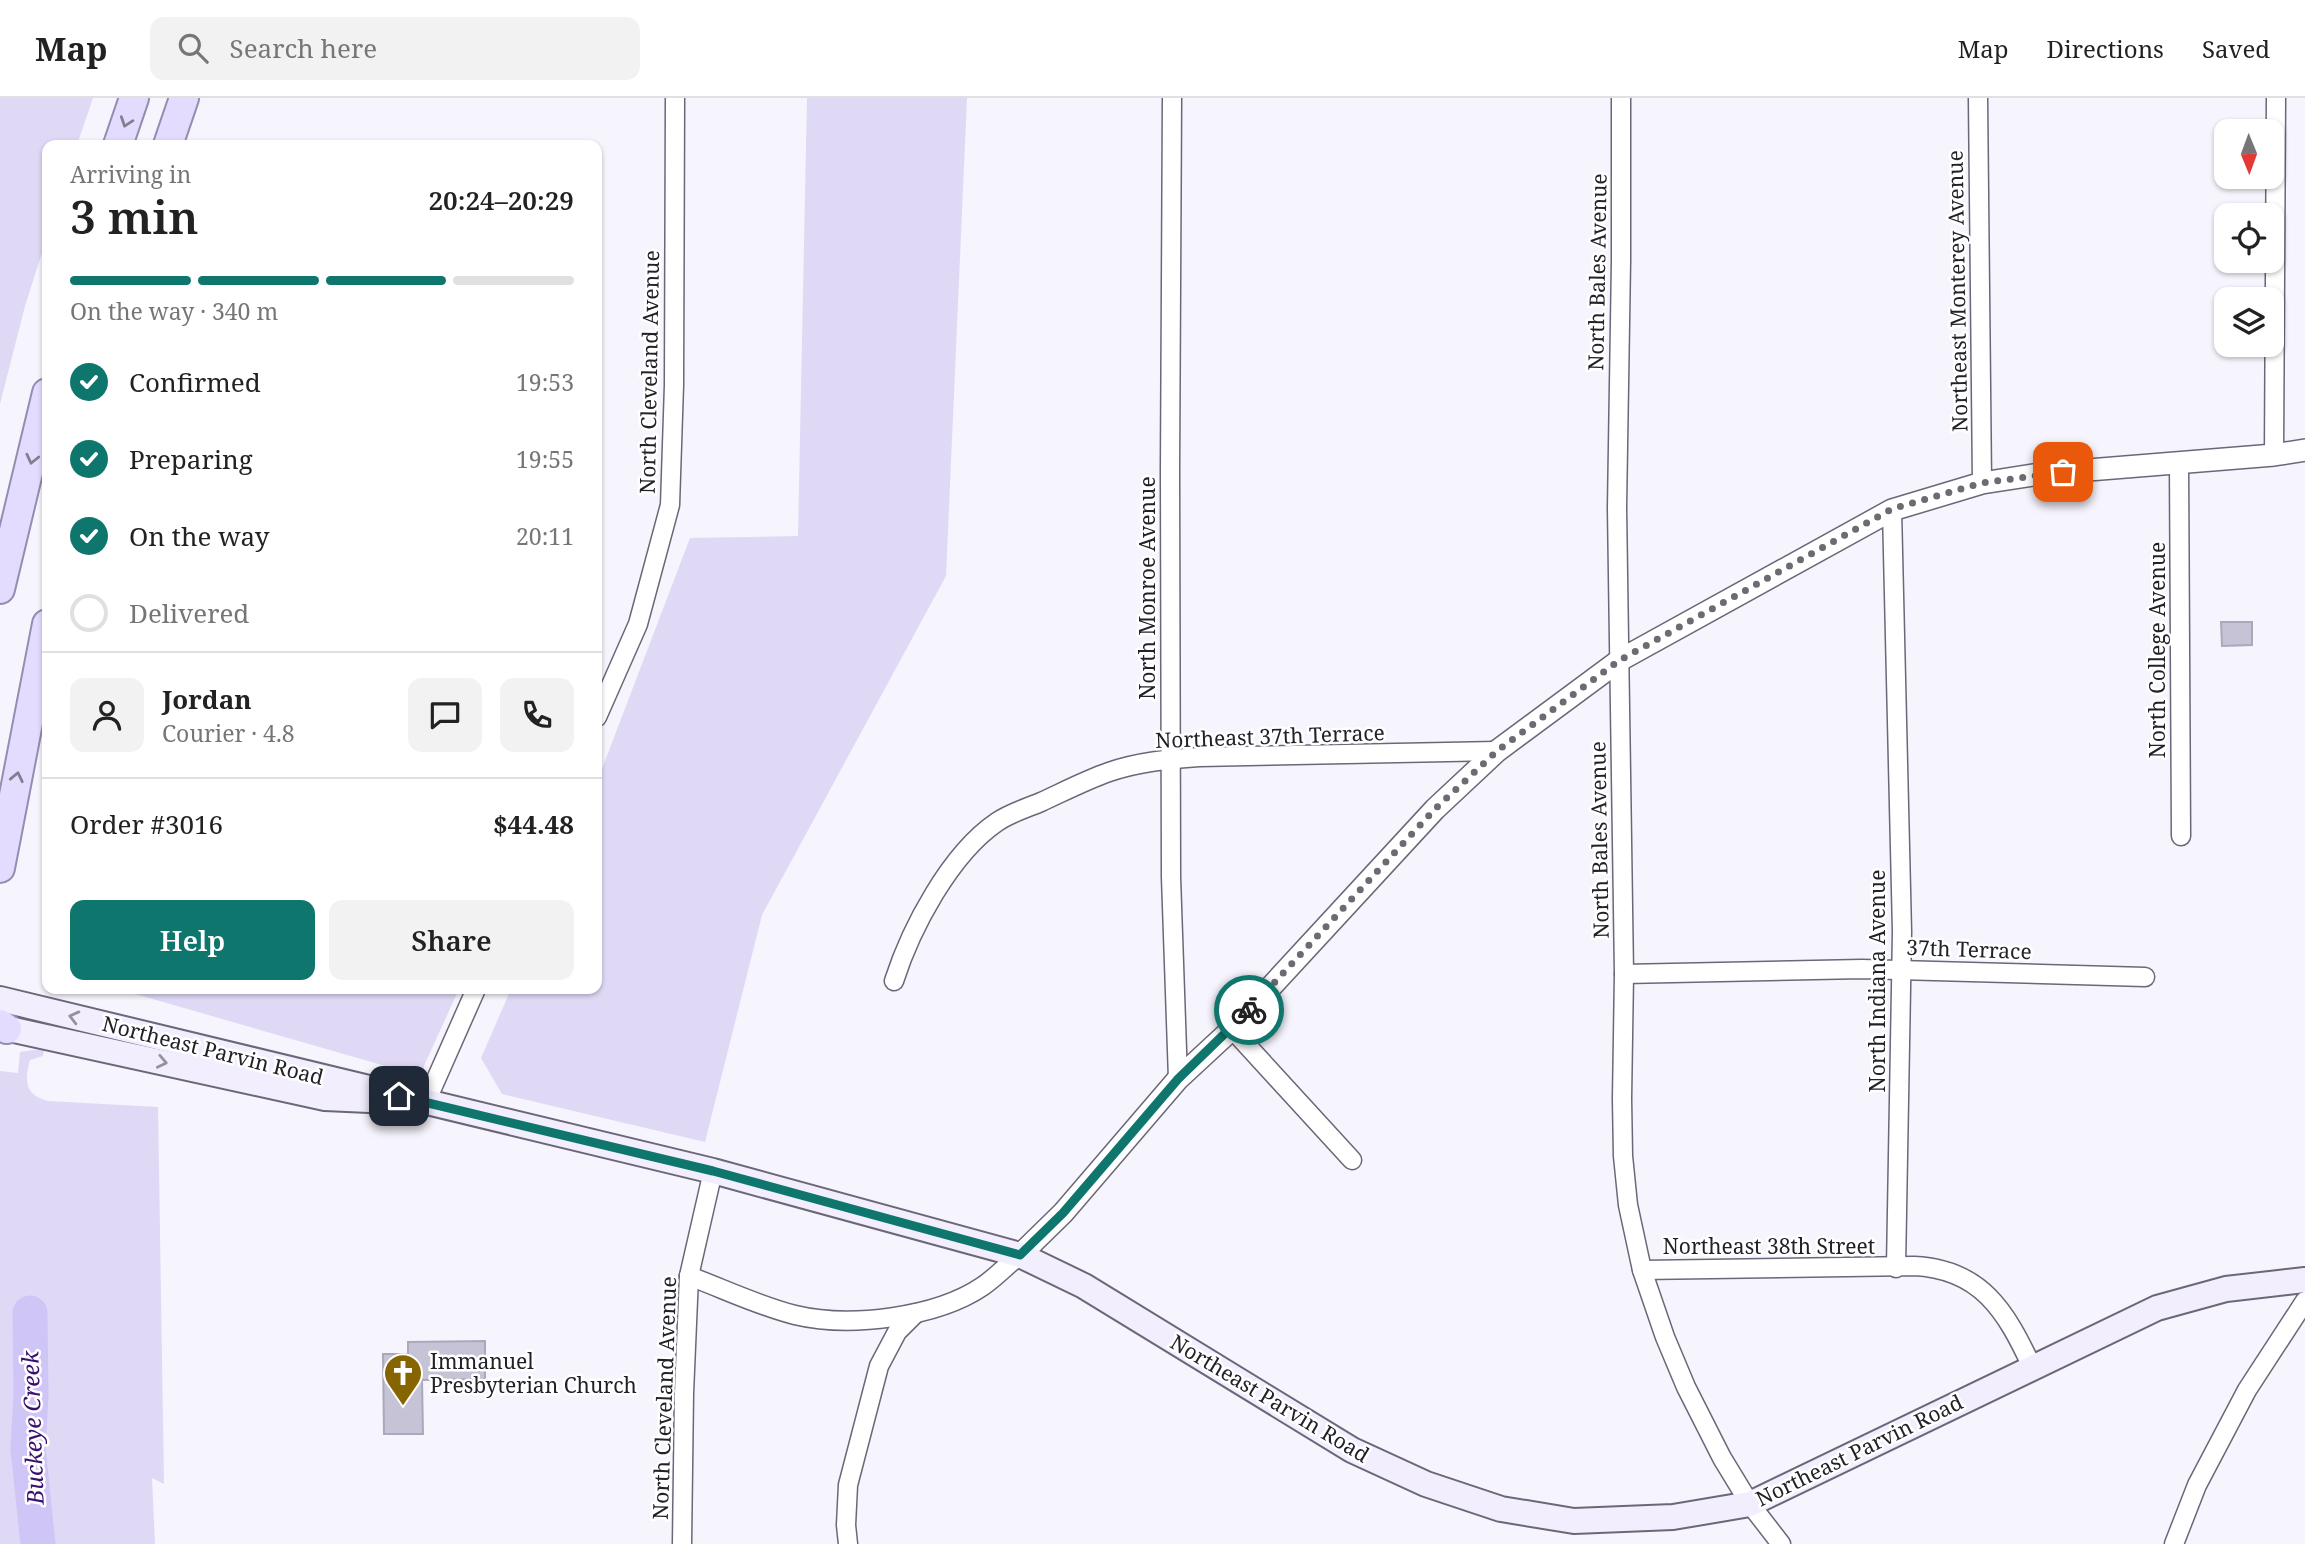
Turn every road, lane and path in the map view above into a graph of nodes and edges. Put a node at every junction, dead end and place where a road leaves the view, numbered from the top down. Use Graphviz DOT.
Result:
graph roads {
  1 [pos="134,98"];
  2 [pos="184,98"];
  3 [pos="676,98"];
  4 [pos="1172,98"];
  5 [pos="1621,98"];
  6 [pos="1978,98"];
  7 [pos="2276,98"];
  8 [pos="120,140"];
  9 [pos="171,140"];
  10 [pos="42,414"];
  11 [pos="2305,450"];
  12 [pos="2274,455"];
  13 [pos="2179,463"];
  14 [pos="1982,483"];
  15 [pos="1892,509"];
  16 [pos="0,589"];
  17 [pos="42,650"];
  18 [pos="1620,660"];
  19 [pos="602,706"];
  20 [pos="1497,751"];
  21 [pos="1170,759"];
  22 [pos="2181,836"];
  23 [pos="0,868"];
  24 [pos="1901,970"];
  25 [pos="1624,974"];
  26 [pos="2145,977"];
  27 [pos="894,981"];
  28 [pos="474,994"];
  29 [pos="0,999"];
  30 [pos="2,1027"];
  31 [pos="1232,1029"];
  32 [pos="1178,1079"];
  33 [pos="426,1102"];
  34 [pos="1352,1160"];
  35 [pos="713,1171"];
  36 [pos="1020,1255"];
  37 [pos="1896,1268"];
  38 [pos="1643,1270"];
  39 [pos="689,1276"];
  40 [pos="2305,1280"];
  41 [pos="2305,1301"];
  42 [pos="916,1313"];
  43 [pos="2032,1367"];
  44 [pos="1750,1504"];
  45 [pos="682,1544"];
  46 [pos="848,1544"];
  47 [pos="1782,1544"];
  48 [pos="2174,1544"];
  1 -- 8 [label="main road, one-way"];
  2 -- 9 [label="main road"];
  3 -- 19 [label="street, North Cleveland Avenue"];
  4 -- 21 [label="street, North Monroe Avenue"];
  5 -- 18 [label="street, North Bales Avenue"];
  6 -- 14 [label="street, Northeast Monterey Avenue"];
  7 -- 12 [label="street"];
  10 -- 16 [label="main road, one-way"];
  11 -- 12 [label="street"];
  12 -- 13 [label="street"];
  13 -- 14 [label="street"];
  13 -- 22 [label="street, North College Avenue"];
  14 -- 15 [label="street"];
  15 -- 18 [label="street"];
  15 -- 24 [label="street, North Indiana Avenue"];
  23 -- 17 [label="main road, one-way"];
  18 -- 20 [label="street"];
  18 -- 25 [label="street, North Bales Avenue"];
  20 -- 21 [label="street, Northeast 37th Terrace"];
  20 -- 31 [label="street"];
  21 -- 27 [label="street, Northeast 37th Terrace"];
  21 -- 32 [label="street, North Monroe Avenue"];
  24 -- 25 [label="street, 37th Terrace"];
  24 -- 26 [label="street, 37th Terrace"];
  24 -- 37 [label="street, North Indiana Avenue"];
  25 -- 38 [label="street, North Bales Avenue"];
  28 -- 33 [label="street"];
  33 -- 29 [label="main road, Northeast Parvin Road, one-way"];
  30 -- 33 [label="main road, Northeast Parvin Road, one-way"];
  31 -- 32 [label="street"];
  31 -- 34 [label="street"];
  32 -- 36 [label="street"];
  33 -- 35 [label="main road, Northeast Parvin Road"];
  35 -- 36 [label="main road, Northeast Parvin Road"];
  35 -- 39 [label="street, North Cleveland Avenue"];
  36 -- 42 [label="street"];
  36 -- 44 [label="main road, Northeast Parvin Road"];
  37 -- 38 [label="street, Northeast 38th Street"];
  37 -- 43 [label="street"];
  38 -- 44 [label="street, North Bales Avenue"];
  39 -- 42 [label="street"];
  39 -- 45 [label="street, North Cleveland Avenue"];
  40 -- 43 [label="main road, Northeast Parvin Road"];
  41 -- 48 [label="street"];
  42 -- 46 [label="street"];
  43 -- 44 [label="main road, Northeast Parvin Road"];
  44 -- 47 [label="street, North Bales Avenue"];
}
